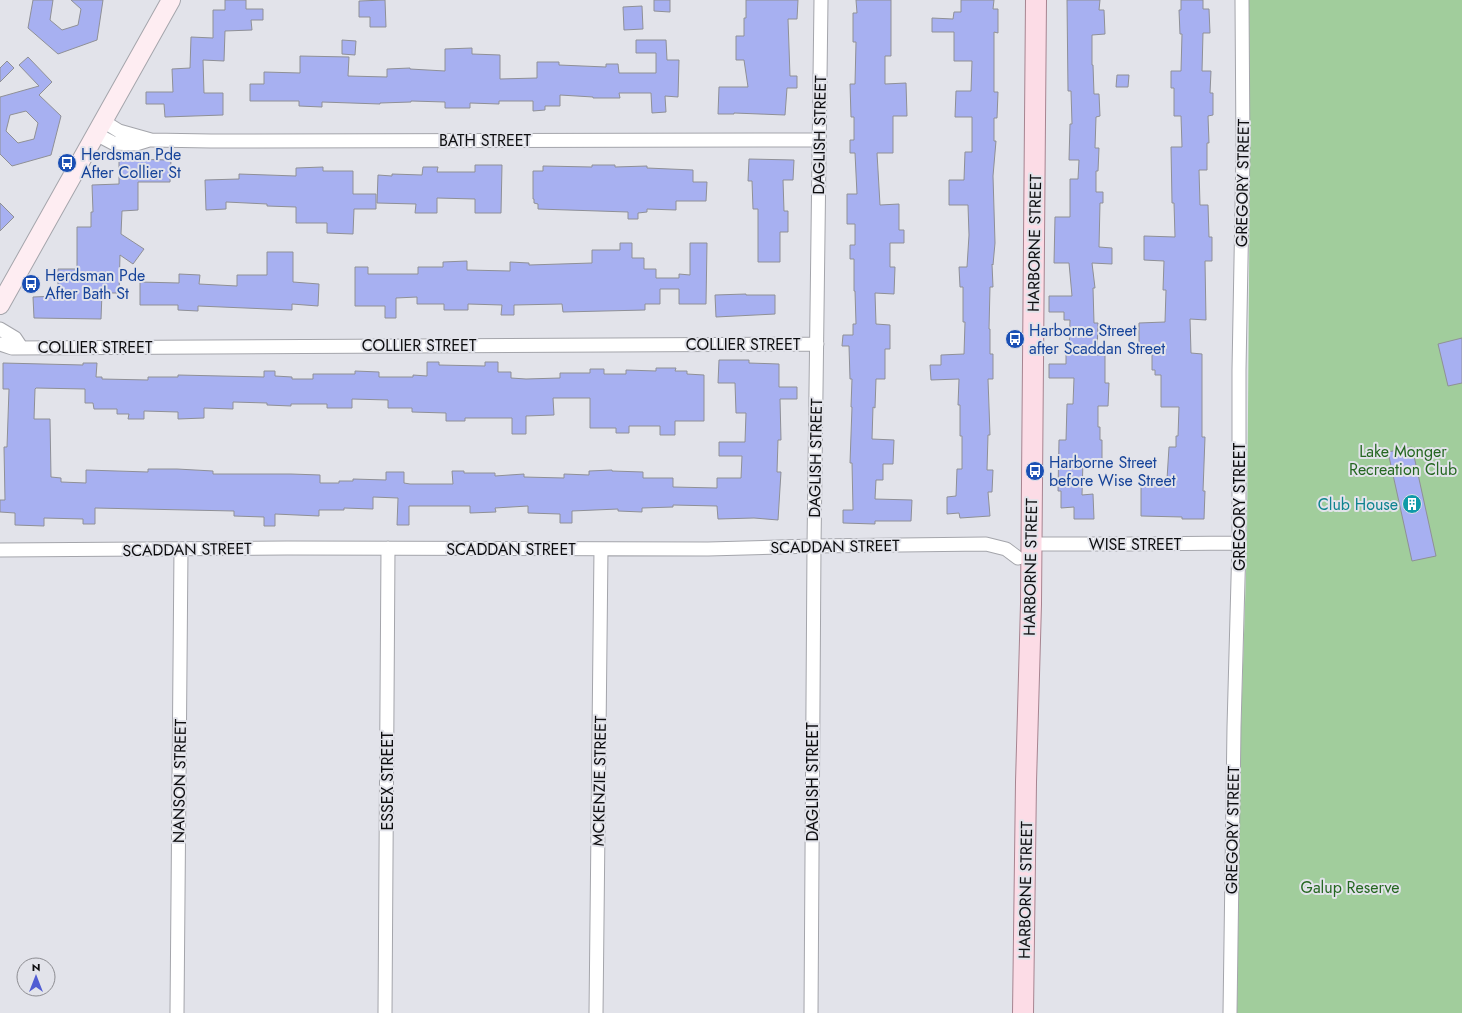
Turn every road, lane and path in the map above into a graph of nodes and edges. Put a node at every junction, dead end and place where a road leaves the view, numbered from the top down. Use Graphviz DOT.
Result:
graph roads {
  1 [pos="172,0"];
  2 [pos="821,0"];
  3 [pos="1024,0"];
  4 [pos="1036,0"];
  5 [pos="1242,0"];
  6 [pos="100,128"];
  7 [pos="819,140"];
  8 [pos="0,305"];
  9 [pos="0,329"];
  10 [pos="0,344"];
  11 [pos="817,344"];
  12 [pos="21,347"];
  13 [pos="1240,543"];
  14 [pos="814,546"];
  15 [pos="388,548"];
  16 [pos="182,549"];
  17 [pos="601,549"];
  18 [pos="0,550"];
  19 [pos="1024,551"];
  20 [pos="176,1013"];
  21 [pos="385,1013"];
  22 [pos="596,1013"];
  23 [pos="811,1013"];
  24 [pos="1012,1013"];
  25 [pos="1024,1013"];
  26 [pos="1230,1013"];
  1 -- 6 [label="main road"];
  2 -- 7 [label="street, DAGLISH STREET"];
  3 -- 19 [label="main road, HARBORNE STREET"];
  4 -- 19 [label="main road, HARBORNE STREET"];
  5 -- 13 [label="street, GREGORY STREET"];
  6 -- 7 [label="street, BATH STREET"];
  6 -- 8 [label="main road"];
  7 -- 11 [label="street, DAGLISH STREET"];
  9 -- 12 [label="street, COLLIER STREET"];
  10 -- 12 [label="street, COLLIER STREET"];
  11 -- 12 [label="street, COLLIER STREET"];
  11 -- 14 [label="street, DAGLISH STREET"];
  13 -- 19 [label="street, WISE STREET"];
  13 -- 26 [label="street, GREGORY STREET"];
  14 -- 17 [label="street, SCADDAN STREET"];
  14 -- 19 [label="street, SCADDAN STREET"];
  14 -- 23 [label="street, DAGLISH STREET"];
  15 -- 16 [label="street, SCADDAN STREET"];
  15 -- 17 [label="street, SCADDAN STREET"];
  15 -- 21 [label="street, ESSEX STREET"];
  16 -- 18 [label="street, SCADDAN STREET"];
  16 -- 20 [label="street, NANSON STREET"];
  17 -- 22 [label="street, MCKENZIE STREET"];
  19 -- 24 [label="main road, HARBORNE STREET"];
  19 -- 25 [label="main road, HARBORNE STREET"];
}
